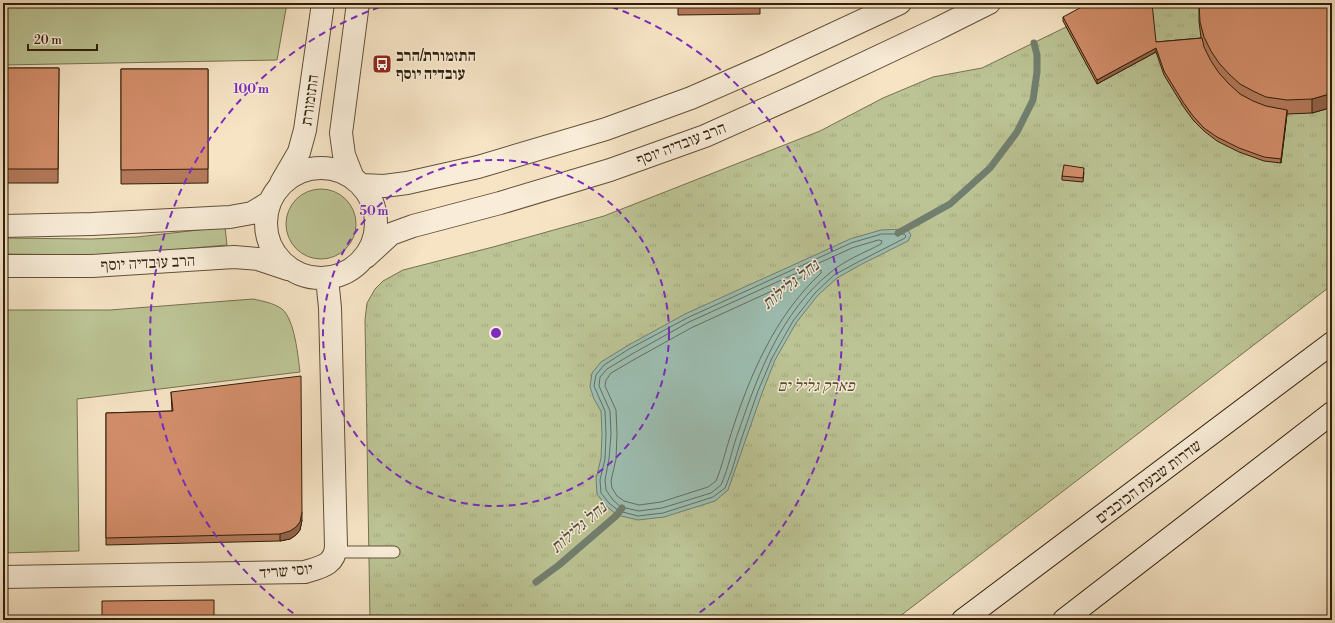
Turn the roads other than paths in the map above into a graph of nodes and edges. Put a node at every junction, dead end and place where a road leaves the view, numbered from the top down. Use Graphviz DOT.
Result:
graph roads {
  1 [pos="323,3"];
  2 [pos="358,3"];
  3 [pos="900,3"];
  4 [pos="989,3"];
  5 [pos="357,181"];
  6 [pos="273,196"];
  7 [pos="3,226"];
  8 [pos="366,257"];
  9 [pos="3,266"];
  10 [pos="291,270"];
  11 [pos="327,278"];
  12 [pos="1332,343"];
  13 [pos="1332,413"];
  14 [pos="336,552"];
  15 [pos="394,552"];
  16 [pos="3,577"];
  17 [pos="963,620"];
  18 [pos="1064,620"];
  1 -- 6 [label="street, התזמורת"];
  2 -- 5 [label="street"];
  3 -- 5 [label="street"];
  4 -- 8 [label="street, הרב עובדיה יוסף"];
  5 -- 6 [label="street"];
  5 -- 8 [label="street"];
  6 -- 7 [label="street"];
  6 -- 10 [label="street"];
  8 -- 11 [label="street"];
  9 -- 10 [label="street, הרב עובדיה יוסף"];
  10 -- 11 [label="street"];
  11 -- 14 [label="street"];
  12 -- 17 [label="street, שדרות שבעת הכוכבים"];
  13 -- 18 [label="street"];
  14 -- 15 [label="lane"];
  14 -- 16 [label="street, יוסי שריד"];
}
